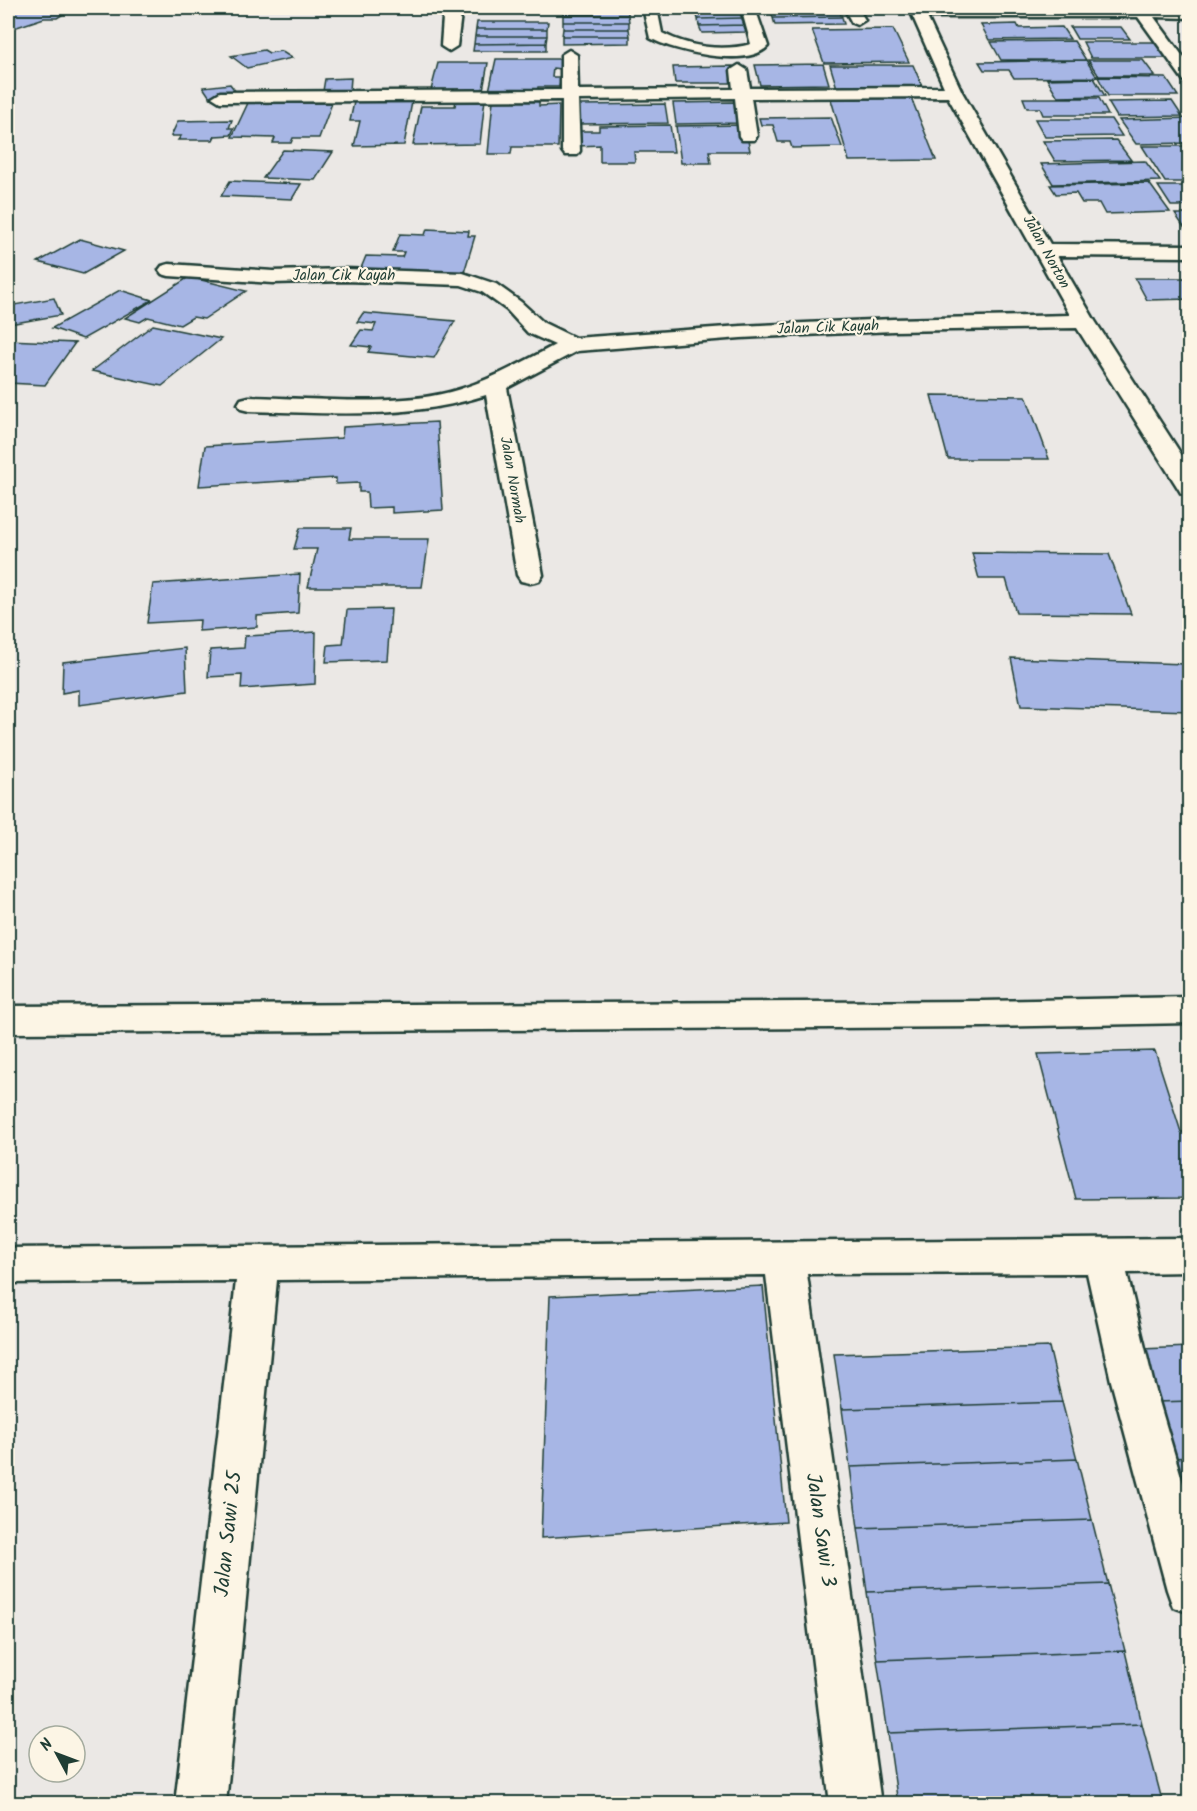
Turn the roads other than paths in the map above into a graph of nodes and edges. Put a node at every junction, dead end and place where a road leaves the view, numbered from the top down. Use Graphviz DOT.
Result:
graph roads {
  1 [pos="469,8"];
  2 [pos="650,8"];
  3 [pos="748,8"];
  4 [pos="917,10"];
  5 [pos="1141,10"];
  6 [pos="1190,13"];
  7 [pos="449,46"];
  8 [pos="737,50"];
  9 [pos="569,55"];
  10 [pos="1190,78"];
  11 [pos="742,92"];
  12 [pos="954,92"];
  13 [pos="571,93"];
  14 [pos="220,97"];
  15 [pos="748,136"];
  16 [pos="571,151"];
  17 [pos="1045,250"];
  18 [pos="1190,250"];
  19 [pos="169,270"];
  20 [pos="1084,321"];
  21 [pos="572,345"];
  22 [pos="495,385"];
  23 [pos="249,404"];
  24 [pos="1187,481"];
  25 [pos="530,575"];
  26 [pos="1190,1010"];
  27 [pos="8,1020"];
  28 [pos="1190,1255"];
  29 [pos="1103,1256"];
  30 [pos="784,1257"];
  31 [pos="258,1264"];
  32 [pos="8,1266"];
  33 [pos="1190,1590"];
  34 [pos="200,1803"];
  35 [pos="856,1803"];
  1 -- 7 [label="street"];
  2 -- 8 [label="street"];
  3 -- 8 [label="street"];
  4 -- 5 [label="street"];
  4 -- 12 [label="street, Jalan Norton"];
  5 -- 6 [label="street"];
  5 -- 10 [label="street"];
  8 -- 11 [label="street"];
  9 -- 13 [label="street"];
  11 -- 12 [label="street"];
  11 -- 13 [label="street"];
  11 -- 15 [label="street"];
  12 -- 17 [label="street, Jalan Norton"];
  13 -- 14 [label="street"];
  13 -- 16 [label="street"];
  17 -- 18 [label="street"];
  17 -- 20 [label="street, Jalan Norton"];
  19 -- 21 [label="street, Jalan Cik Kayah"];
  20 -- 21 [label="street, Jalan Cik Kayah"];
  20 -- 24 [label="street, Jalan Norton"];
  21 -- 22 [label="street, Jalan Cik Kayah"];
  22 -- 23 [label="street, Jalan Cik Kayah"];
  22 -- 25 [label="street, Jalan Normah"];
  26 -- 27 [label="street"];
  28 -- 29 [label="street"];
  29 -- 30 [label="street"];
  29 -- 33 [label="street"];
  30 -- 31 [label="street"];
  30 -- 35 [label="street, Jalan Sawi 3"];
  31 -- 32 [label="street"];
  31 -- 34 [label="street, Jalan Sawi 25"];
}
